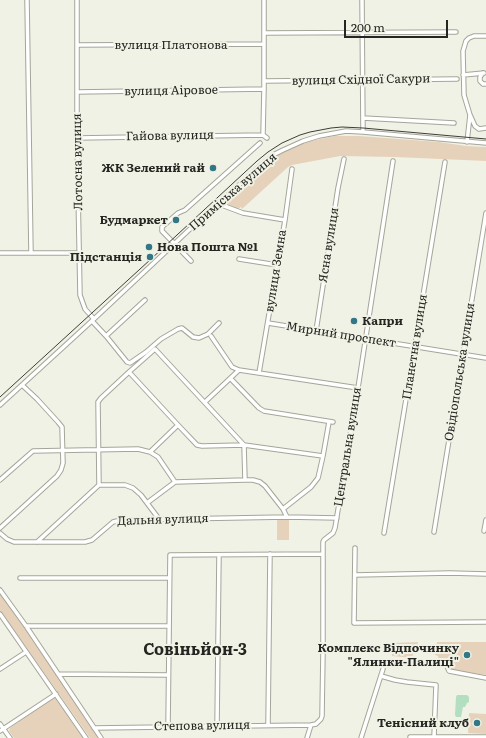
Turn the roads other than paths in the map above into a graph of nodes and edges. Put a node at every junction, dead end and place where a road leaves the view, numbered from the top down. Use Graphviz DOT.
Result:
graph roads {
  1 [pos="27,0"];
  2 [pos="77,0"];
  3 [pos="264,0"];
  4 [pos="362,0"];
  5 [pos="362,32"];
  6 [pos="456,32"];
  7 [pos="264,33"];
  8 [pos="486,36"];
  9 [pos="264,44"];
  10 [pos="77,45"];
  11 [pos="485,73"];
  12 [pos="464,75"];
  13 [pos="457,79"];
  14 [pos="362,80"];
  15 [pos="264,81"];
  16 [pos="486,84"];
  17 [pos="264,89"];
  18 [pos="77,92"];
  19 [pos="470,115"];
  20 [pos="363,118"];
  21 [pos="454,123"];
  22 [pos="486,128"];
  23 [pos="363,132"];
  24 [pos="77,138"];
  25 [pos="467,142"];
  26 [pos="260,143"];
  27 [pos="486,143"];
  28 [pos="344,159"];
  29 [pos="393,161"];
  30 [pos="445,162"];
  31 [pos="292,169"];
  32 [pos="219,204"];
  33 [pos="486,213"];
  34 [pos="284,220"];
  35 [pos="175,244"];
  36 [pos="80,252"];
  37 [pos="0,253"];
  38 [pos="31,253"];
  39 [pos="239,259"];
  40 [pos="192,260"];
  41 [pos="277,265"];
  42 [pos="145,300"];
  43 [pos="93,320"];
  44 [pos="219,323"];
  45 [pos="268,323"];
  46 [pos="316,331"];
  47 [pos="106,336"];
  48 [pos="211,336"];
  49 [pos="365,339"];
  50 [pos="415,347"];
  51 [pos="463,355"];
  52 [pos="486,358"];
  53 [pos="240,370"];
  54 [pos="129,372"];
  55 [pos="259,373"];
  56 [pos="231,379"];
  57 [pos="22,385"];
  58 [pos="358,388"];
  59 [pos="205,402"];
  60 [pos="0,405"];
  61 [pos="178,425"];
  62 [pos="244,445"];
  63 [pos="62,450"];
  64 [pos="98,450"];
  65 [pos="150,452"];
  66 [pos="324,456"];
  67 [pos="0,480"];
  68 [pos="245,480"];
  69 [pos="175,482"];
  70 [pos="99,485"];
  71 [pos="147,503"];
  72 [pos="283,509"];
  73 [pos="287,517"];
  74 [pos="337,518"];
  75 [pos="159,519"];
  76 [pos="486,520"];
  77 [pos="0,528"];
  78 [pos="484,531"];
  79 [pos="434,532"];
  80 [pos="0,533"];
  81 [pos="384,533"];
  82 [pos="37,542"];
  83 [pos="355,548"];
  84 [pos="270,554"];
  85 [pos="323,554"];
  86 [pos="219,555"];
  87 [pos="486,574"];
  88 [pos="355,575"];
  89 [pos="20,578"];
  90 [pos="170,578"];
  91 [pos="0,590"];
  92 [pos="0,614"];
  93 [pos="486,622"];
  94 [pos="26,626"];
  95 [pos="169,626"];
  96 [pos="26,652"];
  97 [pos="430,664"];
  98 [pos="383,669"];
  99 [pos="0,670"];
  100 [pos="58,674"];
  101 [pos="168,675"];
  102 [pos="381,676"];
  103 [pos="486,678"];
  104 [pos="56,694"];
  105 [pos="0,724"];
  106 [pos="268,725"];
  107 [pos="311,725"];
  108 [pos="217,726"];
  109 [pos="168,727"];
  110 [pos="94,728"];
  111 [pos="2,730"];
  112 [pos="410,737"];
  113 [pos="434,737"];
  114 [pos="486,737"];
  115 [pos="10,738"];
  116 [pos="86,738"];
  117 [pos="101,738"];
  118 [pos="307,738"];
  119 [pos="361,738"];
  1 -- 38 [label="street"];
  2 -- 10 [label="street, Лотосна вулиця"];
  3 -- 7 [label="street"];
  4 -- 5 [label="street"];
  5 -- 6 [label="street"];
  5 -- 7 [label="street"];
  5 -- 14 [label="street"];
  7 -- 9 [label="street"];
  8 -- 12 [label="street"];
  9 -- 10 [label="street, вулиця Платонова"];
  9 -- 15 [label="street"];
  10 -- 18 [label="street, Лотосна вулиця"];
  11 -- 12 [label="street"];
  11 -- 16 [label="street"];
  12 -- 19 [label="street"];
  13 -- 14 [label="street, вулиця Східної Сакури"];
  14 -- 15 [label="street, вулиця Східної Сакури"];
  14 -- 20 [label="street"];
  15 -- 17 [label="street"];
  17 -- 18 [label="street, вулиця Аіровое"];
  17 -- 24 [label="street, Гайова вулиця"];
  18 -- 24 [label="street, Лотосна вулиця"];
  19 -- 22 [label="street"];
  19 -- 25 [label="street"];
  20 -- 21 [label="street"];
  20 -- 23 [label="street"];
  23 -- 25 [label="street, Приміська вулиця"];
  23 -- 32 [label="street, Приміська вулиця"];
  24 -- 36 [label="street, Лотосна вулиця"];
  25 -- 27 [label="street, Приміська вулиця"];
  26 -- 35 [label="street"];
  28 -- 46 [label="street, Ясна вулиця"];
  29 -- 49 [label="street, Центральна вулиця"];
  30 -- 50 [label="street, Планетна вулиця"];
  31 -- 34 [label="street, вулиця Земна"];
  32 -- 34 [label="street"];
  32 -- 35 [label="street, Приміська вулиця"];
  33 -- 51 [label="street, Овідіопольська вулиця"];
  34 -- 41 [label="street, вулиця Земна"];
  35 -- 40 [label="street"];
  35 -- 43 [label="street, Приміська вулиця"];
  36 -- 38 [label="street"];
  36 -- 43 [label="street, Лотосна вулиця"];
  37 -- 38 [label="street"];
  39 -- 41 [label="street"];
  41 -- 45 [label="street, вулиця Земна"];
  42 -- 47 [label="street"];
  43 -- 47 [label="street, Лотосна вулиця"];
  43 -- 57 [label="street, Приміська вулиця"];
  44 -- 47 [label="street, Лотосна вулиця"];
  45 -- 46 [label="street, Мирний проспект"];
  45 -- 55 [label="street, вулиця Земна"];
  46 -- 49 [label="street, Мирний проспект"];
  48 -- 53 [label="street"];
  49 -- 50 [label="street, Мирний проспект"];
  49 -- 58 [label="street, Центральна вулиця"];
  50 -- 51 [label="street, Мирний проспект"];
  50 -- 81 [label="street, Планетна вулиця"];
  51 -- 52 [label="street, Мирний проспект"];
  51 -- 79 [label="street, Овідіопольська вулиця"];
  53 -- 55 [label="street"];
  53 -- 56 [label="street"];
  54 -- 59 [label="street"];
  54 -- 61 [label="street"];
  54 -- 64 [label="street"];
  55 -- 58 [label="street"];
  56 -- 59 [label="street"];
  56 -- 66 [label="street"];
  57 -- 60 [label="street, Приміська вулиця"];
  57 -- 63 [label="street"];
  58 -- 74 [label="street, Центральна вулиця"];
  59 -- 62 [label="street"];
  61 -- 62 [label="street"];
  61 -- 65 [label="street"];
  62 -- 66 [label="street"];
  62 -- 68 [label="street"];
  63 -- 64 [label="street"];
  63 -- 67 [label="street"];
  63 -- 77 [label="street"];
  64 -- 65 [label="street"];
  64 -- 70 [label="street"];
  65 -- 69 [label="street"];
  66 -- 72 [label="street"];
  68 -- 69 [label="street"];
  68 -- 72 [label="street"];
  69 -- 71 [label="street"];
  70 -- 71 [label="street"];
  70 -- 82 [label="street"];
  71 -- 75 [label="street"];
  72 -- 73 [label="street"];
  73 -- 74 [label="street, Дальня вулиця"];
  73 -- 75 [label="street, Дальня вулиця"];
  74 -- 85 [label="street, Центральна вулиця"];
  75 -- 82 [label="street, Дальня вулиця"];
  76 -- 78 [label="street"];
  80 -- 82 [label="street, Дальня вулиця"];
  83 -- 88 [label="street"];
  84 -- 85 [label="street"];
  84 -- 86 [label="street"];
  84 -- 106 [label="street"];
  85 -- 107 [label="street, Центральна вулиця"];
  86 -- 90 [label="street"];
  86 -- 108 [label="street"];
  87 -- 88 [label="street"];
  88 -- 93 [label="street"];
  89 -- 90 [label="street"];
  90 -- 95 [label="street"];
  91 -- 94 [label="street"];
  92 -- 96 [label="street"];
  94 -- 95 [label="street"];
  94 -- 100 [label="street"];
  95 -- 101 [label="street"];
  96 -- 99 [label="street"];
  96 -- 104 [label="street"];
  97 -- 103 [label="street"];
  98 -- 102 [label="street"];
  100 -- 101 [label="street"];
  100 -- 110 [label="street"];
  101 -- 109 [label="street"];
  102 -- 113 [label="street"];
  102 -- 119 [label="street"];
  104 -- 111 [label="street"];
  104 -- 116 [label="street"];
  105 -- 111 [label="street"];
  106 -- 107 [label="street, Степова вулиця"];
  106 -- 108 [label="street, Степова вулиця"];
  107 -- 118 [label="street"];
  108 -- 109 [label="street, Степова вулиця"];
  109 -- 110 [label="street, Степова вулиця"];
  110 -- 117 [label="street"];
  111 -- 115 [label="street"];
  112 -- 113 [label="street"];
  113 -- 114 [label="street"];
}
